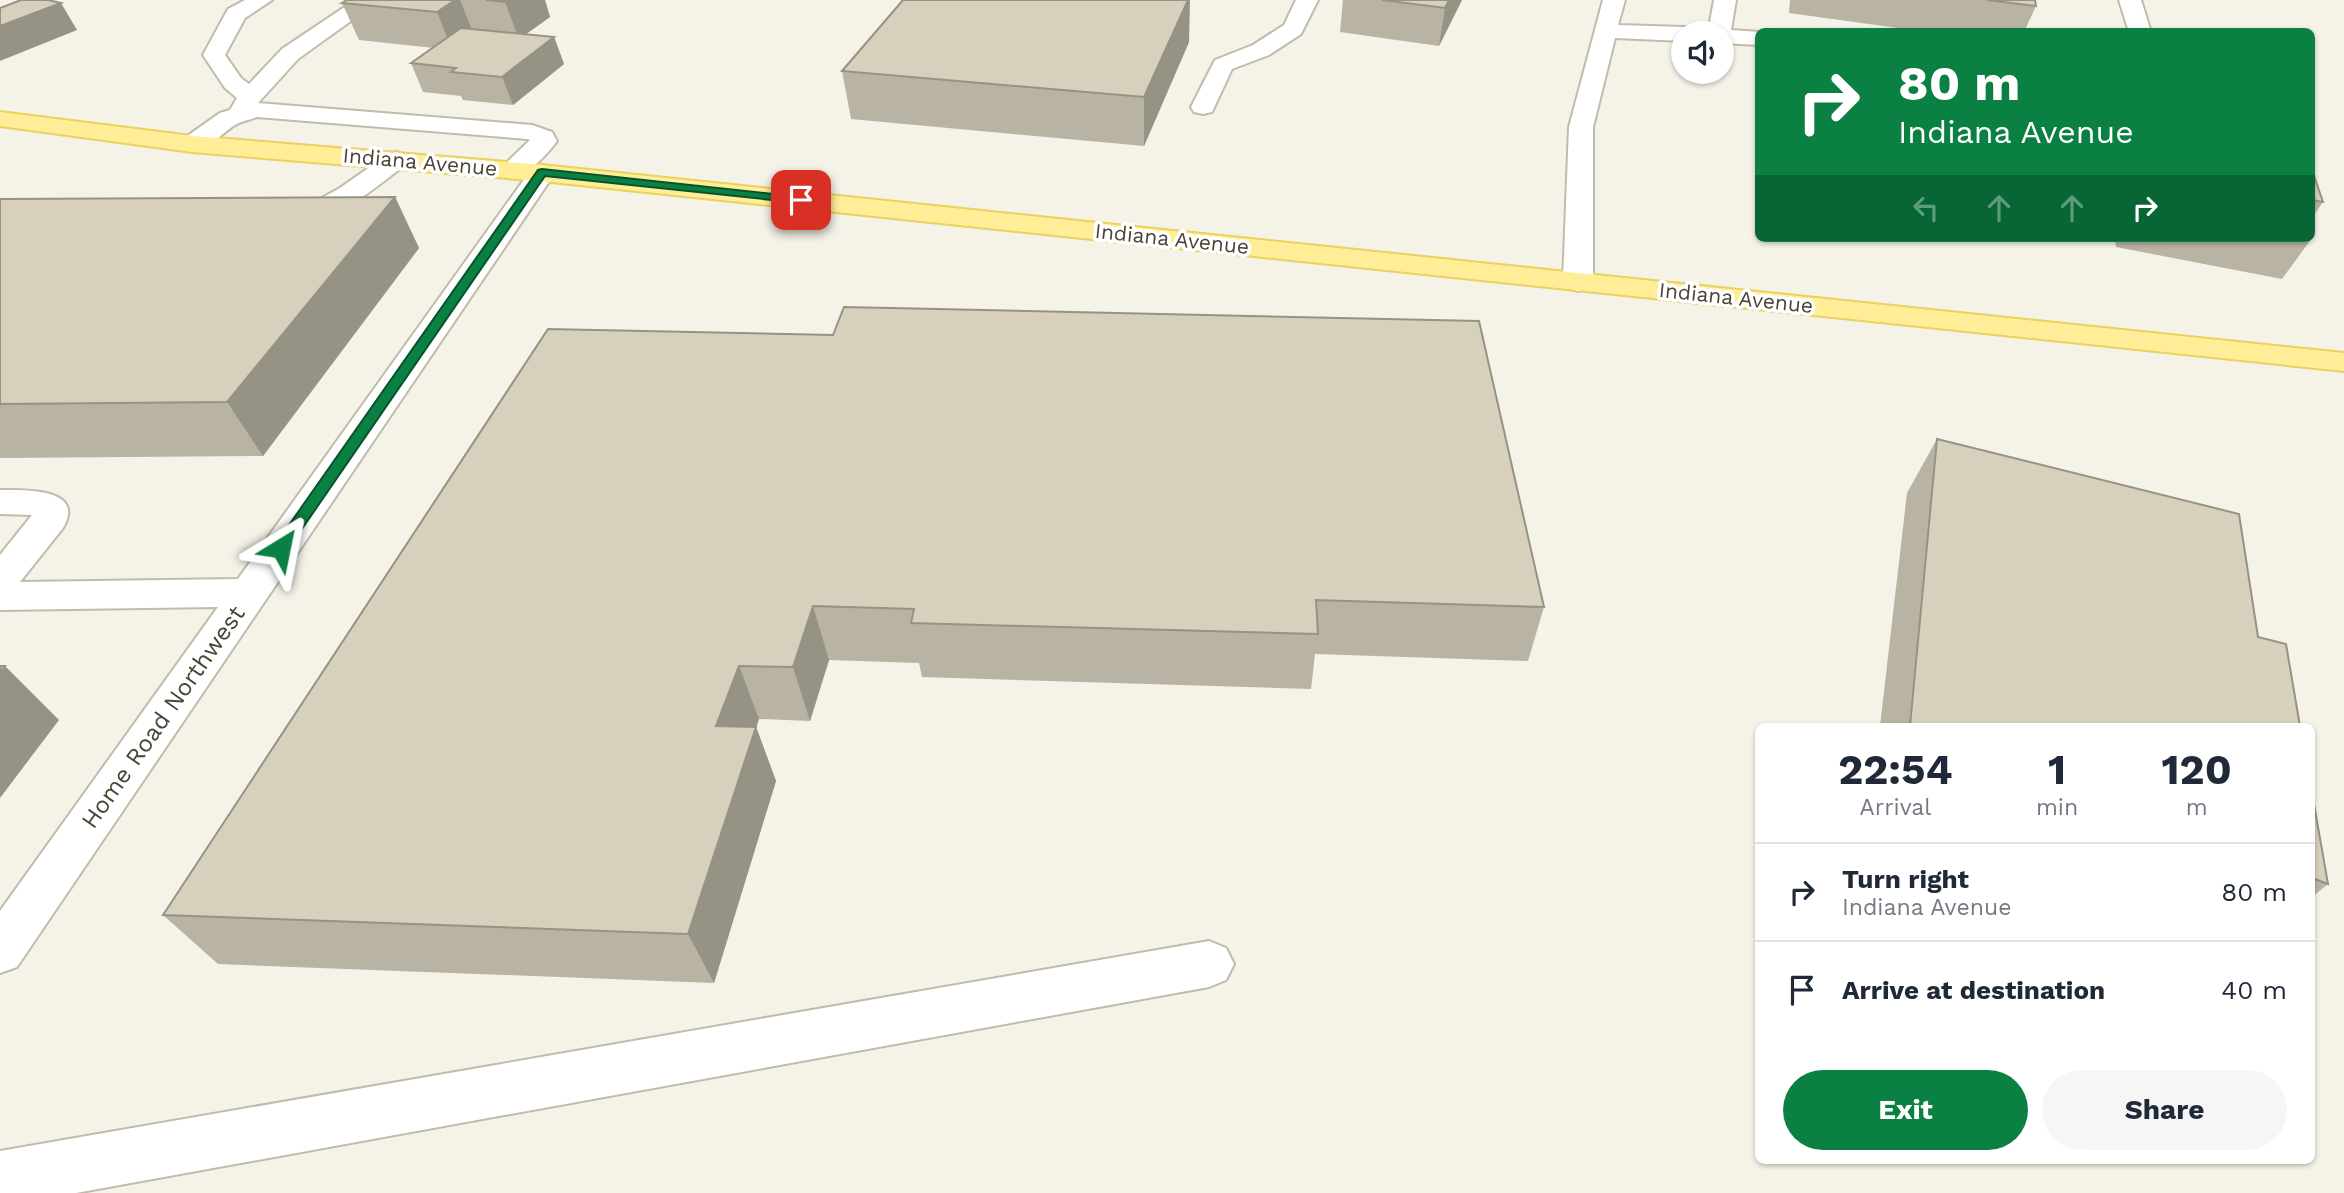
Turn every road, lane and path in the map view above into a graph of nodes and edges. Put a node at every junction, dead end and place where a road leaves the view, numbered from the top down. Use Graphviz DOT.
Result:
graph roads {
  1 [pos="261,0"];
  2 [pos="369,0"];
  3 [pos="1307,0"];
  4 [pos="1615,0"];
  5 [pos="1725,0"];
  6 [pos="2130,0"];
  7 [pos="1723,21"];
  8 [pos="2139,28"];
  9 [pos="1607,31"];
  10 [pos="1671,33"];
  11 [pos="1734,36"];
  12 [pos="1755,38"];
  13 [pos="245,104"];
  14 [pos="1203,107"];
  15 [pos="0,119"];
  16 [pos="192,144"];
  17 [pos="396,160"];
  18 [pos="527,171"];
  19 [pos="272,225"];
  20 [pos="1578,282"];
  21 [pos="2344,362"];
  22 [pos="0,502"];
  23 [pos="0,581"];
  24 [pos="250,593"];
  25 [pos="0,596"];
  26 [pos="0,951"];
  27 [pos="1209,964"];
  28 [pos="0,1179"];
  1 -- 13 [label="street"];
  2 -- 13 [label="street"];
  3 -- 14 [label="street"];
  4 -- 9 [label="street"];
  5 -- 7 [label="street"];
  6 -- 8 [label="street"];
  9 -- 10 [label="street"];
  9 -- 20 [label="street"];
  11 -- 12 [label="street"];
  13 -- 16 [label="street"];
  13 -- 18 [label="street, Home Road Northwest"];
  15 -- 16 [label="main road, Indiana Avenue"];
  16 -- 17 [label="main road, Indiana Avenue"];
  17 -- 18 [label="main road, Indiana Avenue"];
  17 -- 19 [label="street"];
  18 -- 20 [label="main road, Indiana Avenue"];
  18 -- 24 [label="street, Home Road Northwest"];
  20 -- 21 [label="main road, Indiana Avenue"];
  22 -- 23 [label="street"];
  24 -- 25 [label="street"];
  24 -- 26 [label="street, Home Road Northwest"];
  27 -- 28 [label="street"];
}
